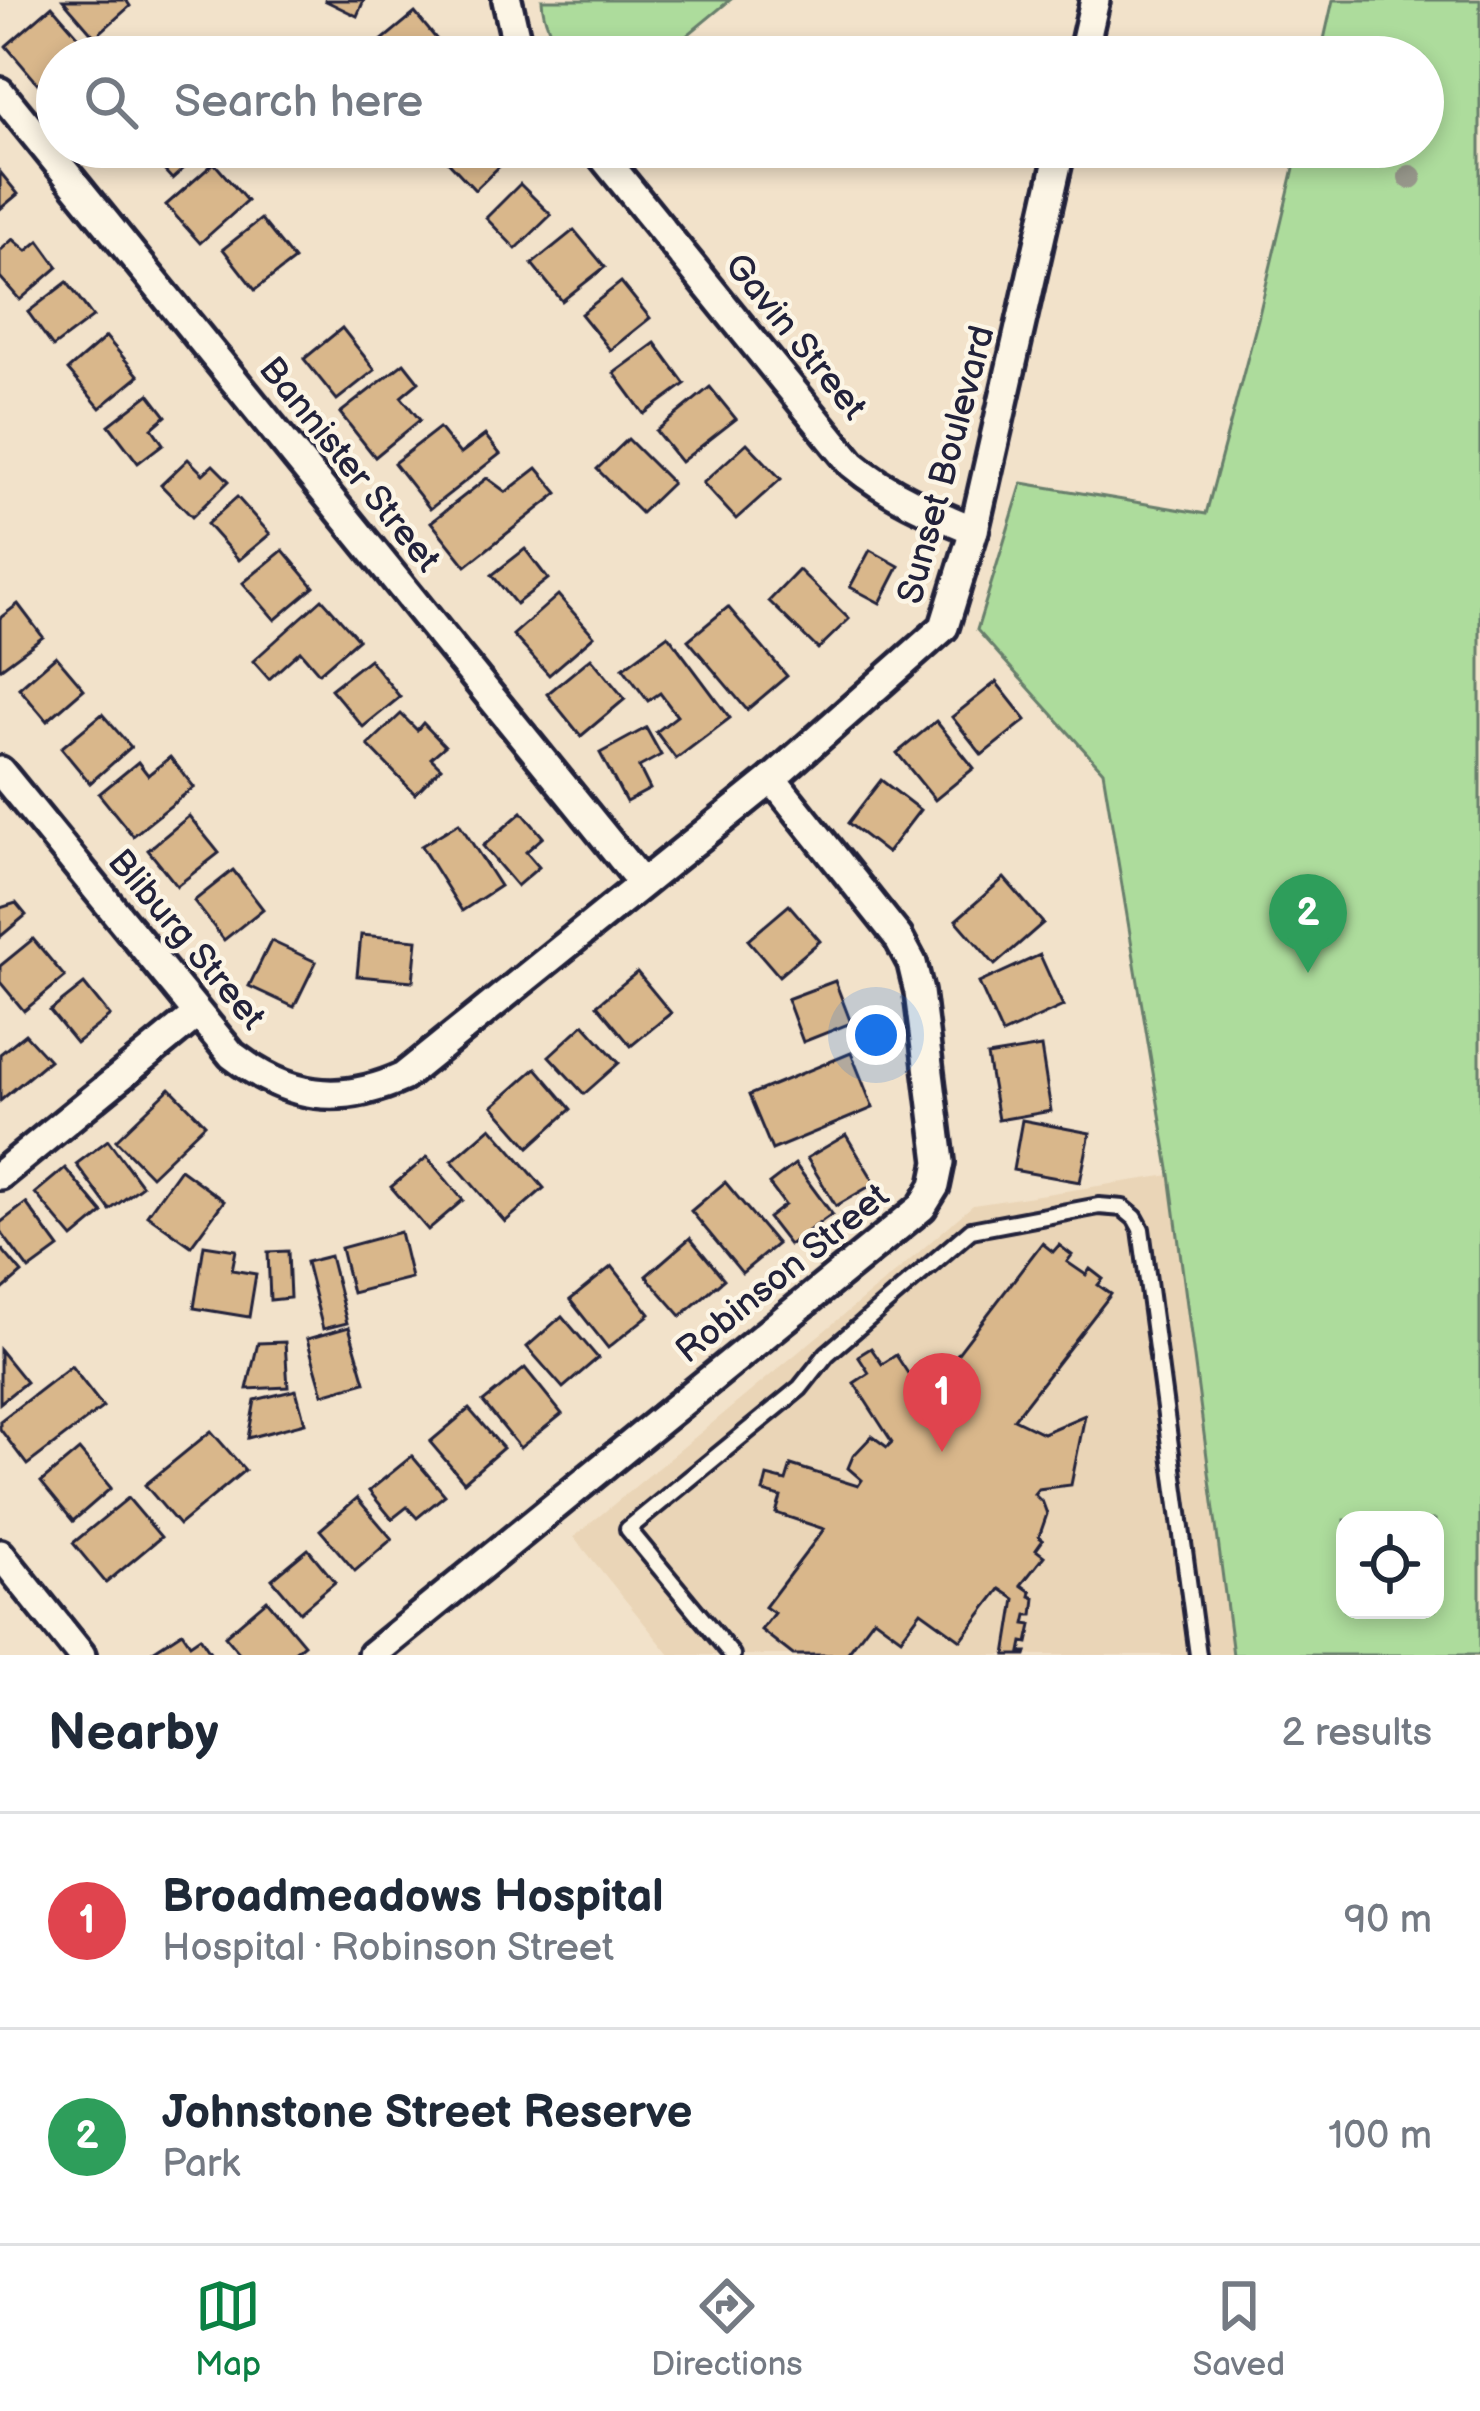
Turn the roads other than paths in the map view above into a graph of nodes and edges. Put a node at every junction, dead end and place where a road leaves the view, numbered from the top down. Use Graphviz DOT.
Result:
graph roads {
  1 [pos="507,0"];
  2 [pos="1095,0"];
  3 [pos="515,36"];
  4 [pos="1087,36"];
  5 [pos="0,92"];
  6 [pos="36,136"];
  7 [pos="62,168"];
  8 [pos="612,168"];
  9 [pos="1056,168"];
  10 [pos="974,530"];
  11 [pos="0,771"];
  12 [pos="772,779"];
  13 [pos="642,884"];
  14 [pos="197,1014"];
  15 [pos="0,1175"];
  16 [pos="0,1555"];
  17 [pos="81,1655"];
  18 [pos="372,1655"];
  19 [pos="731,1655"];
  20 [pos="1198,1655"];
  1 -- 3 [label="street"];
  2 -- 4 [label="street"];
  5 -- 6 [label="street, Bannister Street"];
  7 -- 13 [label="street, Bannister Street"];
  8 -- 10 [label="street, Gavin Street"];
  9 -- 10 [label="street, Sunset Boulevard"];
  10 -- 12 [label="street, Sunset Boulevard"];
  11 -- 14 [label="street, Bliburg Street"];
  12 -- 13 [label="street, Sunset Boulevard"];
  12 -- 18 [label="street, Robinson Street"];
  13 -- 14 [label="street, Bliburg Street"];
  14 -- 15 [label="street"];
  16 -- 17 [label="street"];
  19 -- 20 [label="lane"];
}
